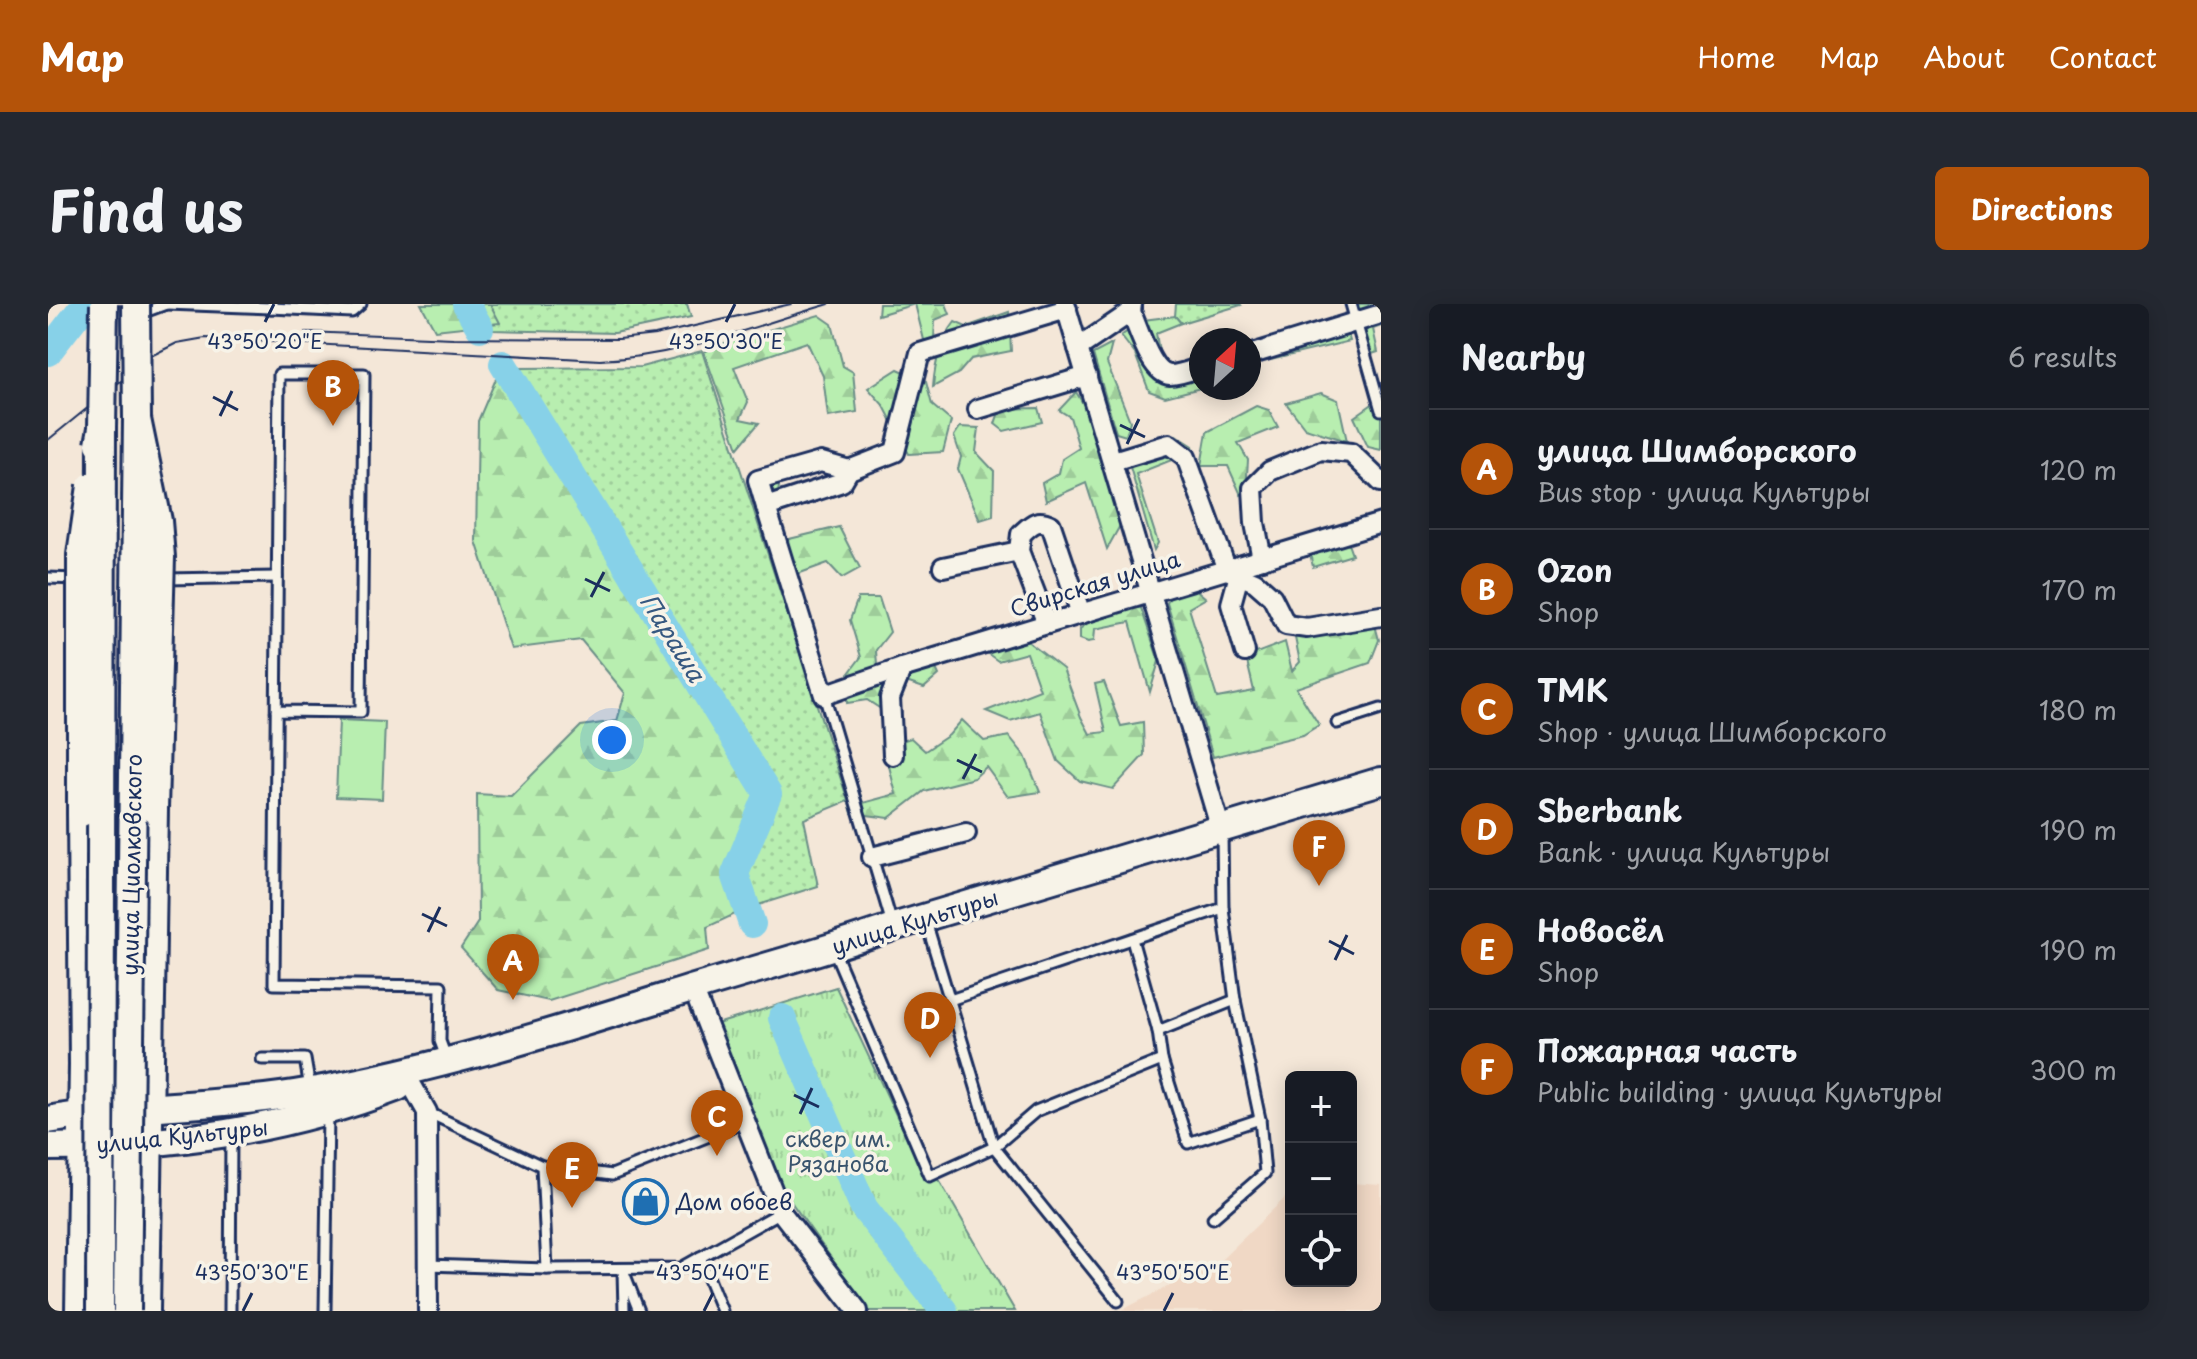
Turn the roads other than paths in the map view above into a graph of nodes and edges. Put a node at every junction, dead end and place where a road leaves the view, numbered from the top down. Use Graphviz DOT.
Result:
graph roads {
  1 [pos="104,304"];
  2 [pos="166,304"];
  3 [pos="185,304"];
  4 [pos="361,304"];
  5 [pos="271,306"];
  6 [pos="1066,306"];
  7 [pos="1132,308"];
  8 [pos="136,310"];
  9 [pos="1353,313"];
  10 [pos="1381,314"];
  11 [pos="1078,348"];
  12 [pos="1261,350"];
  13 [pos="1189,370"];
  14 [pos="1087,376"];
  15 [pos="978,409"];
  16 [pos="1381,410"];
  17 [pos="137,419"];
  18 [pos="102,428"];
  19 [pos="1113,461"];
  20 [pos="849,470"];
  21 [pos="1381,482"];
  22 [pos="766,507"];
  23 [pos="1381,523"];
  24 [pos="1019,551"];
  25 [pos="1262,559"];
  26 [pos="943,567"];
  27 [pos="1233,572"];
  28 [pos="277,577"];
  29 [pos="48,578"];
  30 [pos="1151,592"];
  31 [pos="1081,614"];
  32 [pos="1381,616"];
  33 [pos="1047,624"];
  34 [pos="1245,652"];
  35 [pos="902,668"];
  36 [pos="824,695"];
  37 [pos="1381,709"];
  38 [pos="276,711"];
  39 [pos="1337,723"];
  40 [pos="893,755"];
  41 [pos="1381,781"];
  42 [pos="1221,830"];
  43 [pos="966,833"];
  44 [pos="872,857"];
  45 [pos="1223,908"];
  46 [pos="925,917"];
  47 [pos="893,927"];
  48 [pos="1132,939"];
  49 [pos="833,948"];
  50 [pos="693,989"];
  51 [pos="950,1000"];
  52 [pos="1235,1000"];
  53 [pos="1158,1031"];
  54 [pos="262,1059"];
  55 [pos="1162,1060"];
  56 [pos="448,1063"];
  57 [pos="410,1082"];
  58 [pos="319,1101"];
  59 [pos="148,1110"];
  60 [pos="427,1112"];
  61 [pos="81,1114"];
  62 [pos="1260,1119"];
  63 [pos="48,1120"];
  64 [pos="746,1121"];
  65 [pos="231,1134"];
  66 [pos="147,1142"];
  67 [pos="48,1147"];
  68 [pos="81,1147"];
  69 [pos="994,1147"];
  70 [pos="542,1166"];
  71 [pos="781,1212"];
  72 [pos="1213,1218"];
  73 [pos="700,1257"];
  74 [pos="427,1265"];
  75 [pos="547,1269"];
  76 [pos="623,1270"];
  77 [pos="1118,1301"];
  78 [pos="79,1311"];
  79 [pos="100,1311"];
  80 [pos="127,1311"];
  81 [pos="146,1311"];
  82 [pos="230,1311"];
  83 [pos="325,1311"];
  84 [pos="428,1311"];
  85 [pos="624,1311"];
  86 [pos="639,1311"];
  87 [pos="722,1311"];
  88 [pos="858,1311"];
  1 -- 18 [label="main road, bridge"];
  2 -- 3 [label="lane"];
  2 -- 8 [label="lane"];
  3 -- 5 [label="lane"];
  4 -- 5 [label="lane"];
  6 -- 11 [label="street"];
  6 -- 20 [label="street"];
  7 -- 11 [label="street"];
  7 -- 13 [label="street"];
  8 -- 17 [label="main road, bridge"];
  9 -- 10 [label="street"];
  9 -- 12 [label="street"];
  9 -- 16 [label="lane"];
  11 -- 14 [label="street"];
  14 -- 15 [label="street"];
  14 -- 19 [label="street"];
  17 -- 59 [label="main road, bridge"];
  17 -- 80 [label="main road, улица Циолковского, bridge"];
  18 -- 61 [label="main road, bridge"];
  18 -- 79 [label="main road, улица Циолковского, bridge"];
  19 -- 27 [label="street"];
  19 -- 30 [label="street"];
  20 -- 22 [label="street"];
  20 -- 22 [label="street"];
  21 -- 25 [label="street"];
  22 -- 36 [label="street"];
  23 -- 25 [label="street, Свирская улица"];
  24 -- 26 [label="street"];
  24 -- 31 [label="street"];
  24 -- 33 [label="street"];
  25 -- 27 [label="street, Свирская улица"];
  27 -- 30 [label="street, Свирская улица"];
  27 -- 32 [label="street"];
  27 -- 34 [label="street"];
  28 -- 29 [label="lane"];
  28 -- 38 [label="lane"];
  28 -- 38 [label="lane"];
  30 -- 31 [label="street, Свирская улица"];
  30 -- 42 [label="street"];
  31 -- 33 [label="street, Свирская улица"];
  33 -- 35 [label="street, Свирская улица"];
  35 -- 36 [label="street, Свирская улица"];
  35 -- 40 [label="street"];
  36 -- 44 [label="lane"];
  37 -- 39 [label="lane"];
  38 -- 56 [label="lane"];
  41 -- 42 [label="main road, улица Культуры"];
  42 -- 45 [label="lane"];
  42 -- 46 [label="main road, улица Культуры"];
  43 -- 44 [label="street"];
  44 -- 47 [label="lane"];
  45 -- 48 [label="lane"];
  45 -- 52 [label="lane"];
  46 -- 47 [label="main road, улица Культуры"];
  46 -- 51 [label="lane"];
  47 -- 49 [label="main road, улица Культуры"];
  48 -- 51 [label="lane"];
  48 -- 53 [label="lane"];
  49 -- 50 [label="main road, улица Культуры"];
  49 -- 69 [label="lane"];
  50 -- 56 [label="main road, улица Культуры"];
  50 -- 64 [label="street"];
  51 -- 69 [label="lane"];
  52 -- 53 [label="lane"];
  52 -- 62 [label="lane"];
  53 -- 55 [label="lane"];
  54 -- 58 [label="lane"];
  55 -- 62 [label="lane"];
  55 -- 69 [label="lane"];
  56 -- 57 [label="main road, улица Культуры"];
  56 -- 58 [label="main road, улица Культуры"];
  57 -- 58 [label="main road, улица Культуры"];
  57 -- 60 [label="street"];
  58 -- 59 [label="main road, улица Культуры"];
  58 -- 65 [label="main road, улица Культуры"];
  58 -- 83 [label="lane"];
  59 -- 61 [label="main road, улица Культуры"];
  59 -- 66 [label="main road"];
  60 -- 70 [label="lane"];
  60 -- 74 [label="street"];
  61 -- 63 [label="main road, улица Культуры"];
  61 -- 68 [label="main road"];
  62 -- 72 [label="lane"];
  64 -- 70 [label="lane"];
  64 -- 71 [label="street"];
  65 -- 66 [label="main road, улица Культуры"];
  65 -- 82 [label="lane"];
  66 -- 68 [label="main road, улица Культуры"];
  66 -- 81 [label="main road"];
  67 -- 68 [label="main road, улица Культуры"];
  68 -- 78 [label="main road"];
  69 -- 77 [label="lane"];
  70 -- 75 [label="lane"];
  71 -- 73 [label="lane"];
  71 -- 88 [label="street"];
  73 -- 76 [label="lane"];
  73 -- 87 [label="lane"];
  74 -- 75 [label="lane"];
  74 -- 84 [label="street"];
  75 -- 76 [label="lane"];
  76 -- 85 [label="lane"];
  76 -- 86 [label="lane"];
}
